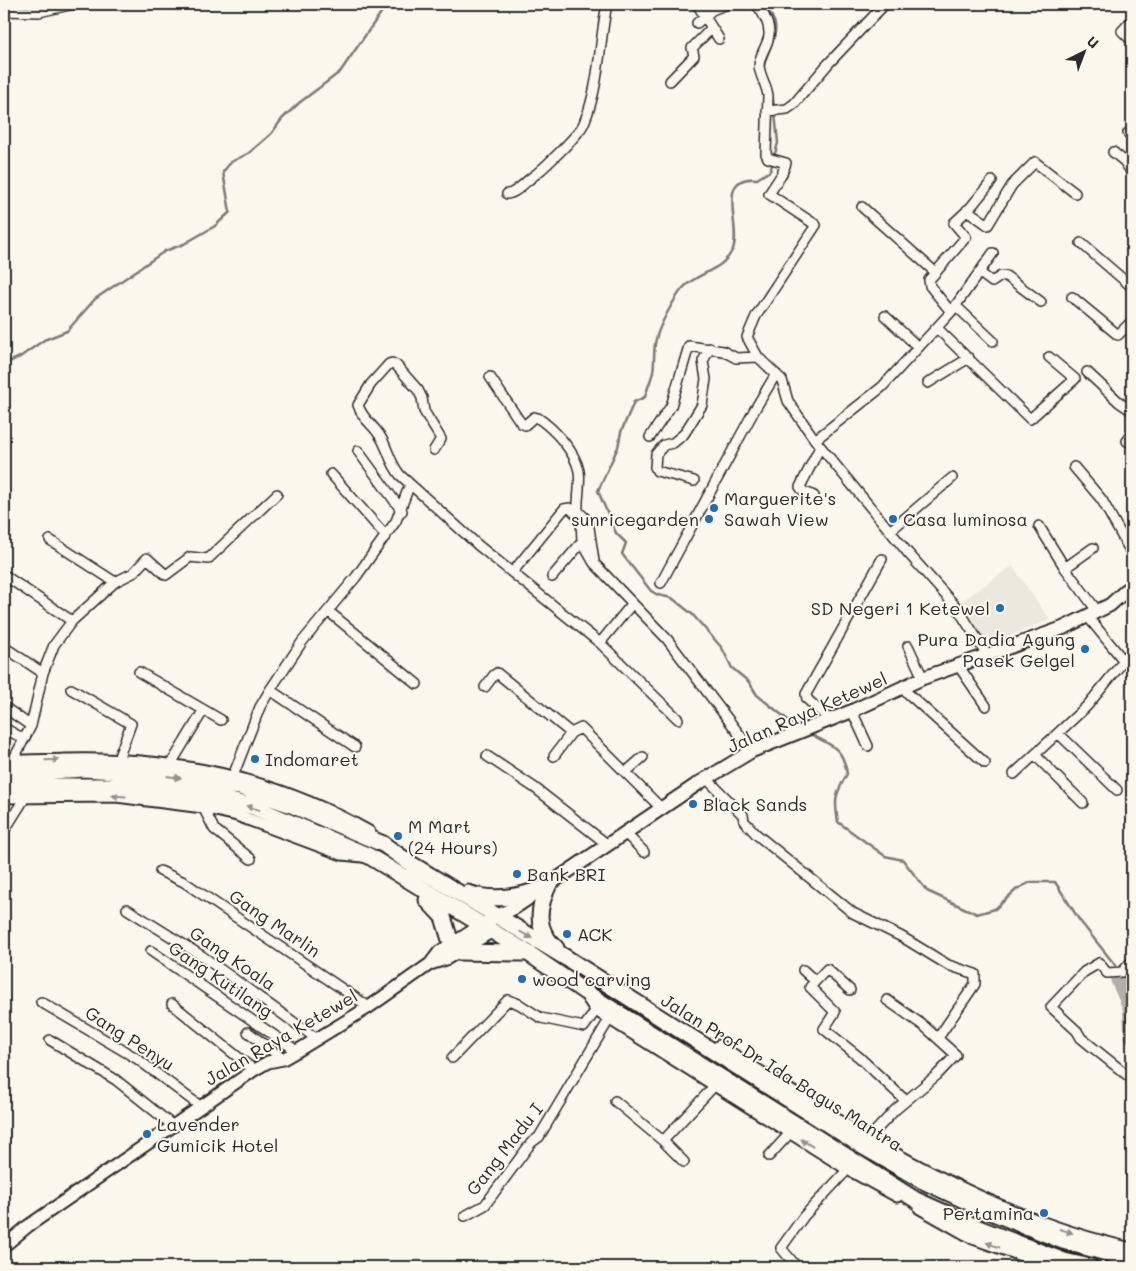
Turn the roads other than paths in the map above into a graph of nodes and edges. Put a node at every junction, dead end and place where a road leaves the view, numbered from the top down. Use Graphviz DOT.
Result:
graph roads {
  1 [pos="74,4"];
  2 [pos="607,4"];
  3 [pos="697,4"];
  4 [pos="727,4"];
  5 [pos="756,4"];
  6 [pos="885,4"];
  7 [pos="4,11"];
  8 [pos="700,19"];
  9 [pos="1132,20"];
  10 [pos="711,29"];
  11 [pos="720,39"];
  12 [pos="1132,41"];
  13 [pos="670,81"];
  14 [pos="771,111"];
  15 [pos="1113,152"];
  16 [pos="1132,173"];
  17 [pos="992,181"];
  18 [pos="1074,193"];
  19 [pos="507,194"];
  20 [pos="862,207"];
  21 [pos="967,210"];
  22 [pos="1081,243"];
  23 [pos="993,253"];
  24 [pos="935,272"];
  25 [pos="980,273"];
  26 [pos="1132,287"];
  27 [pos="1072,297"];
  28 [pos="1040,302"];
  29 [pos="953,309"];
  30 [pos="884,316"];
  31 [pos="1132,321"];
  32 [pos="937,328"];
  33 [pos="993,341"];
  34 [pos="918,347"];
  35 [pos="710,348"];
  36 [pos="758,357"];
  37 [pos="1049,357"];
  38 [pos="968,358"];
  39 [pos="1087,372"];
  40 [pos="776,374"];
  41 [pos="490,377"];
  42 [pos="928,383"];
  43 [pos="1132,411"];
  44 [pos="650,437"];
  45 [pos="817,443"];
  46 [pos="434,450"];
  47 [pos="358,452"];
  48 [pos="1074,467"];
  49 [pos="331,474"];
  50 [pos="952,478"];
  51 [pos="694,481"];
  52 [pos="410,484"];
  53 [pos="277,494"];
  54 [pos="814,496"];
  55 [pos="402,511"];
  56 [pos="1039,526"];
  57 [pos="890,530"];
  58 [pos="386,536"];
  59 [pos="50,540"];
  60 [pos="582,542"];
  61 [pos="1093,548"];
  62 [pos="1132,554"];
  63 [pos="882,559"];
  64 [pos="594,562"];
  65 [pos="516,568"];
  66 [pos="1065,568"];
  67 [pos="4,574"];
  68 [pos="552,577"];
  69 [pos="115,582"];
  70 [pos="661,583"];
  71 [pos="1132,585"];
  72 [pos="632,604"];
  73 [pos="328,611"];
  74 [pos="1093,614"];
  75 [pos="72,621"];
  76 [pos="600,643"];
  77 [pos="908,646"];
  78 [pos="4,647"];
  79 [pos="1132,651"];
  80 [pos="988,656"];
  81 [pos="1124,661"];
  82 [pos="958,666"];
  83 [pos="140,672"];
  84 [pos="43,673"];
  85 [pos="924,678"];
  86 [pos="417,684"];
  87 [pos="485,688"];
  88 [pos="902,688"];
  89 [pos="72,689"];
  90 [pos="270,690"];
  91 [pos="986,706"];
  92 [pos="4,707"];
  93 [pos="203,711"];
  94 [pos="852,711"];
  95 [pos="678,719"];
  96 [pos="221,720"];
  97 [pos="830,720"];
  98 [pos="31,726"];
  99 [pos="4,728"];
  100 [pos="571,733"];
  101 [pos="1059,734"];
  102 [pos="24,739"];
  103 [pos="868,746"];
  104 [pos="355,747"];
  105 [pos="752,751"];
  106 [pos="1035,755"];
  107 [pos="487,756"];
  108 [pos="554,756"];
  109 [pos="643,757"];
  110 [pos="118,759"];
  111 [pos="985,763"];
  112 [pos="171,764"];
  113 [pos="6,766"];
  114 [pos="626,772"];
  115 [pos="1014,774"];
  116 [pos="233,776"];
  117 [pos="707,779"];
  118 [pos="4,789"];
  119 [pos="1117,790"];
  120 [pos="157,795"];
  121 [pos="26,796"];
  122 [pos="4,797"];
  123 [pos="1083,803"];
  124 [pos="203,807"];
  125 [pos="661,808"];
  126 [pos="4,831"];
  127 [pos="625,833"];
  128 [pos="383,844"];
  129 [pos="608,845"];
  130 [pos="644,852"];
  131 [pos="368,856"];
  132 [pos="251,859"];
  133 [pos="411,864"];
  134 [pos="160,871"];
  135 [pos="400,876"];
  136 [pos="546,886"];
  137 [pos="127,909"];
  138 [pos="500,919"];
  139 [pos="485,929"];
  140 [pos="455,948"];
  141 [pos="151,951"];
  142 [pos="528,953"];
  143 [pos="568,959"];
  144 [pos="1132,961"];
  145 [pos="802,970"];
  146 [pos="815,981"];
  147 [pos="850,990"];
  148 [pos="585,992"];
  149 [pos="887,1000"];
  150 [pos="41,1002"];
  151 [pos="172,1004"];
  152 [pos="369,1007"];
  153 [pos="596,1010"];
  154 [pos="610,1018"];
  155 [pos="248,1032"];
  156 [pos="938,1038"];
  157 [pos="317,1039"];
  158 [pos="50,1040"];
  159 [pos="297,1051"];
  160 [pos="452,1058"];
  161 [pos="282,1059"];
  162 [pos="254,1070"];
  163 [pos="1132,1079"];
  164 [pos="716,1084"];
  165 [pos="615,1102"];
  166 [pos="906,1102"];
  167 [pos="200,1106"];
  168 [pos="172,1125"];
  169 [pos="791,1132"];
  170 [pos="663,1141"];
  171 [pos="865,1142"];
  172 [pos="769,1156"];
  173 [pos="684,1162"];
  174 [pos="851,1165"];
  175 [pos="465,1216"];
  176 [pos="4,1246"];
  177 [pos="1132,1249"];
  178 [pos="1132,1260"];
  179 [pos="797,1267"];
  180 [pos="1055,1267"];
  181 [pos="1090,1267"];
  1 -- 7 [label="street"];
  2 -- 19 [label="street"];
  3 -- 8 [label="street"];
  4 -- 8 [label="street"];
  5 -- 14 [label="street"];
  6 -- 14 [label="street"];
  8 -- 10 [label="street"];
  9 -- 12 [label="street"];
  10 -- 11 [label="street"];
  10 -- 13 [label="street"];
  14 -- 36 [label="street"];
  15 -- 16 [label="street"];
  17 -- 21 [label="street"];
  18 -- 21 [label="street"];
  20 -- 24 [label="street"];
  21 -- 24 [label="street"];
  22 -- 26 [label="street"];
  23 -- 25 [label="street"];
  24 -- 29 [label="street"];
  25 -- 28 [label="street"];
  25 -- 29 [label="street"];
  27 -- 31 [label="street"];
  29 -- 32 [label="street"];
  29 -- 33 [label="street"];
  30 -- 34 [label="street"];
  32 -- 34 [label="street"];
  32 -- 38 [label="street"];
  34 -- 45 [label="street"];
  35 -- 36 [label="street"];
  35 -- 44 [label="street"];
  35 -- 51 [label="street"];
  36 -- 40 [label="street"];
  37 -- 38 [label="street"];
  38 -- 42 [label="street"];
  39 -- 43 [label="street"];
  40 -- 45 [label="street"];
  40 -- 70 [label="street"];
  41 -- 64 [label="street"];
  45 -- 54 [label="street"];
  45 -- 57 [label="street"];
  46 -- 52 [label="street"];
  47 -- 55 [label="street"];
  48 -- 62 [label="street"];
  49 -- 58 [label="street"];
  50 -- 57 [label="street"];
  52 -- 55 [label="street"];
  52 -- 76 [label="street"];
  53 -- 69 [label="street"];
  55 -- 58 [label="street"];
  56 -- 66 [label="street"];
  57 -- 80 [label="street"];
  58 -- 73 [label="street"];
  59 -- 69 [label="street"];
  60 -- 64 [label="street"];
  60 -- 65 [label="street"];
  60 -- 68 [label="street"];
  61 -- 66 [label="street"];
  63 -- 97 [label="street"];
  64 -- 72 [label="street"];
  66 -- 74 [label="street"];
  67 -- 75 [label="street"];
  69 -- 75 [label="street"];
  71 -- 74 [label="main road, Jalan Raya Ketewel"];
  72 -- 76 [label="street"];
  72 -- 105 [label="street"];
  73 -- 86 [label="street"];
  73 -- 90 [label="street"];
  74 -- 80 [label="main road, Jalan Raya Ketewel"];
  74 -- 81 [label="street"];
  75 -- 84 [label="street"];
  76 -- 95 [label="street"];
  77 -- 85 [label="street"];
  78 -- 84 [label="street"];
  79 -- 81 [label="street"];
  80 -- 82 [label="main road, Jalan Raya Ketewel"];
  81 -- 101 [label="street"];
  82 -- 85 [label="main road, Jalan Raya Ketewel"];
  82 -- 91 [label="street"];
  83 -- 93 [label="street"];
  84 -- 98 [label="street"];
  85 -- 88 [label="main road, Jalan Raya Ketewel"];
  87 -- 100 [label="street"];
  88 -- 94 [label="main road, Jalan Raya Ketewel"];
  88 -- 111 [label="street"];
  89 -- 110 [label="street"];
  90 -- 104 [label="street"];
  90 -- 116 [label="street"];
  92 -- 98 [label="street"];
  93 -- 96 [label="street"];
  93 -- 112 [label="street"];
  94 -- 97 [label="main road, Jalan Raya Ketewel"];
  94 -- 103 [label="street"];
  97 -- 105 [label="main road, Jalan Raya Ketewel"];
  98 -- 102 [label="street"];
  99 -- 102 [label="street"];
  100 -- 108 [label="street"];
  100 -- 114 [label="street"];
  101 -- 106 [label="street"];
  101 -- 119 [label="street"];
  102 -- 113 [label="street"];
  105 -- 117 [label="main road, Jalan Raya Ketewel"];
  106 -- 115 [label="street"];
  106 -- 123 [label="street"];
  107 -- 129 [label="street"];
  109 -- 114 [label="street"];
  110 -- 112 [label="street"];
  113 -- 110 [label="street, one-way"];
  112 -- 116 [label="street"];
  113 -- 128 [label="highway, Jalan Prof Dr Ida Bagus Mantra, one-way"];
  114 -- 125 [label="street"];
  116 -- 128 [label="street"];
  117 -- 125 [label="main road, Jalan Raya Ketewel"];
  117 -- 156 [label="street"];
  118 -- 120 [label="highway, Jalan Prof Dr Ida Bagus Mantra"];
  120 -- 121 [label="street, one-way"];
  120 -- 124 [label="street"];
  131 -- 120 [label="highway, Jalan Prof Dr Ida Bagus Mantra, one-way"];
  121 -- 122 [label="street"];
  121 -- 126 [label="street"];
  124 -- 131 [label="street"];
  124 -- 132 [label="street"];
  125 -- 127 [label="main road, Jalan Raya Ketewel"];
  127 -- 129 [label="main road, Jalan Raya Ketewel"];
  127 -- 130 [label="street"];
  128 -- 133 [label="highway, Jalan Prof Dr Ida Bagus Mantra"];
  129 -- 136 [label="main road, Jalan Raya Ketewel"];
  131 -- 135 [label="highway, Jalan Prof Dr Ida Bagus Mantra"];
  133 -- 136 [label="highway"];
  133 -- 138 [label="highway, Jalan Prof Dr Ida Bagus Mantra"];
  134 -- 152 [label="street, Gang Marlin"];
  135 -- 139 [label="highway, Jalan Prof Dr Ida Bagus Mantra"];
  135 -- 140 [label="highway"];
  136 -- 138 [label="main road, Jalan Raya Ketewel"];
  136 -- 143 [label="highway"];
  137 -- 157 [label="street, Gang Koala"];
  138 -- 139 [label="main road, Jalan Raya Ketewel"];
  138 -- 143 [label="highway, Jalan Prof Dr Ida Bagus Mantra, one-way"];
  139 -- 140 [label="street, Jalan Raya Ketewel"];
  139 -- 142 [label="highway, Jalan Prof Dr Ida Bagus Mantra"];
  140 -- 142 [label="highway"];
  140 -- 152 [label="street, Jalan Raya Ketewel"];
  141 -- 159 [label="street, Gang Kutilang"];
  142 -- 148 [label="highway, Jalan Prof Dr Ida Bagus Mantra"];
  143 -- 171 [label="highway, Jalan Prof Dr Ida Bagus Mantra"];
  144 -- 163 [label="street"];
  145 -- 146 [label="street"];
  146 -- 147 [label="street"];
  146 -- 166 [label="street"];
  148 -- 153 [label="street"];
  148 -- 174 [label="highway, Jalan Prof Dr Ida Bagus Mantra"];
  149 -- 156 [label="street"];
  150 -- 167 [label="street, Gang Penyu"];
  151 -- 162 [label="street"];
  152 -- 157 [label="street, Jalan Raya Ketewel"];
  153 -- 154 [label="street"];
  153 -- 160 [label="street"];
  154 -- 164 [label="street"];
  154 -- 175 [label="street, Gang Madu I"];
  155 -- 161 [label="street"];
  156 -- 166 [label="street"];
  157 -- 159 [label="street, Jalan Raya Ketewel"];
  158 -- 168 [label="street"];
  159 -- 161 [label="street, Jalan Raya Ketewel"];
  161 -- 162 [label="street, Jalan Raya Ketewel"];
  162 -- 167 [label="street, Jalan Raya Ketewel"];
  164 -- 169 [label="street"];
  164 -- 170 [label="street"];
  165 -- 170 [label="street"];
  166 -- 171 [label="street"];
  167 -- 168 [label="street, Jalan Raya Ketewel"];
  168 -- 176 [label="street, Jalan Raya Ketewel"];
  169 -- 172 [label="street"];
  174 -- 169 [label="street, one-way"];
  170 -- 173 [label="street"];
  171 -- 177 [label="street, one-way"];
  171 -- 178 [label="highway, Jalan Prof Dr Ida Bagus Mantra"];
  174 -- 179 [label="street"];
  180 -- 174 [label="street, one-way"];
  174 -- 181 [label="highway, Jalan Prof Dr Ida Bagus Mantra"];
}
